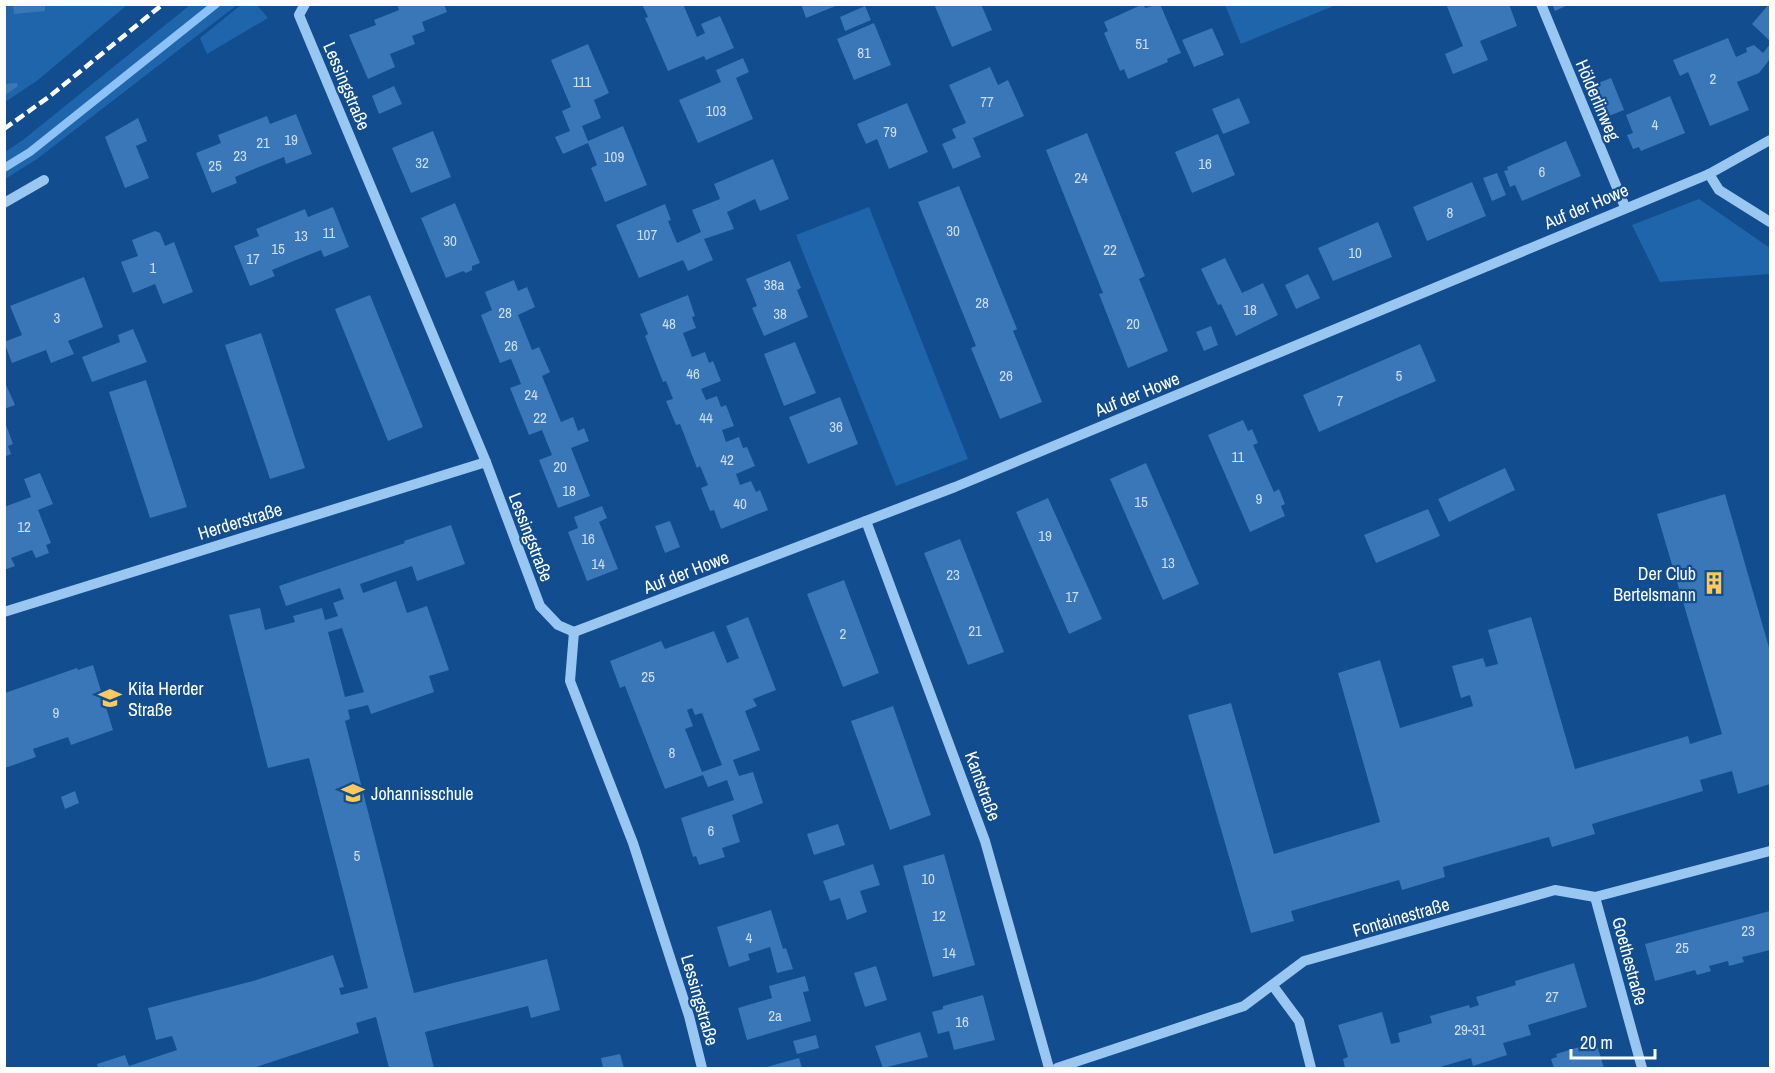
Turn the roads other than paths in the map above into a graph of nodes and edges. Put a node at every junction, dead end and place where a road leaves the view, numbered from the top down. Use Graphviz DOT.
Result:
graph roads {
  1 [pos="305,4"];
  2 [pos="1541,4"];
  3 [pos="1770,140"];
  4 [pos="1708,174"];
  5 [pos="44,180"];
  6 [pos="4,203"];
  7 [pos="1625,207"];
  8 [pos="1770,222"];
  9 [pos="486,462"];
  10 [pos="866,521"];
  11 [pos="4,612"];
  12 [pos="574,632"];
  13 [pos="1770,851"];
  14 [pos="1595,897"];
  15 [pos="1272,986"];
  16 [pos="702,1068"];
  17 [pos="1049,1068"];
  18 [pos="1057,1068"];
  19 [pos="1311,1068"];
  20 [pos="1642,1068"];
  1 -- 9 [label="street, Lessingstraße"];
  2 -- 7 [label="street, Hölderlinweg"];
  3 -- 4 [label="street, Auf der Howe"];
  4 -- 7 [label="street, Auf der Howe"];
  4 -- 8 [label="street"];
  5 -- 6 [label="street"];
  7 -- 10 [label="street, Auf der Howe"];
  9 -- 11 [label="street, Herderstraße"];
  9 -- 12 [label="street, Lessingstraße"];
  10 -- 12 [label="street, Auf der Howe"];
  10 -- 17 [label="street, Kantstraße"];
  12 -- 16 [label="street, Lessingstraße"];
  13 -- 14 [label="street, Fontainestraße"];
  14 -- 15 [label="street, Fontainestraße"];
  14 -- 20 [label="street, Goethestraße"];
  15 -- 18 [label="street, Fontainestraße"];
  15 -- 19 [label="street"];
}
